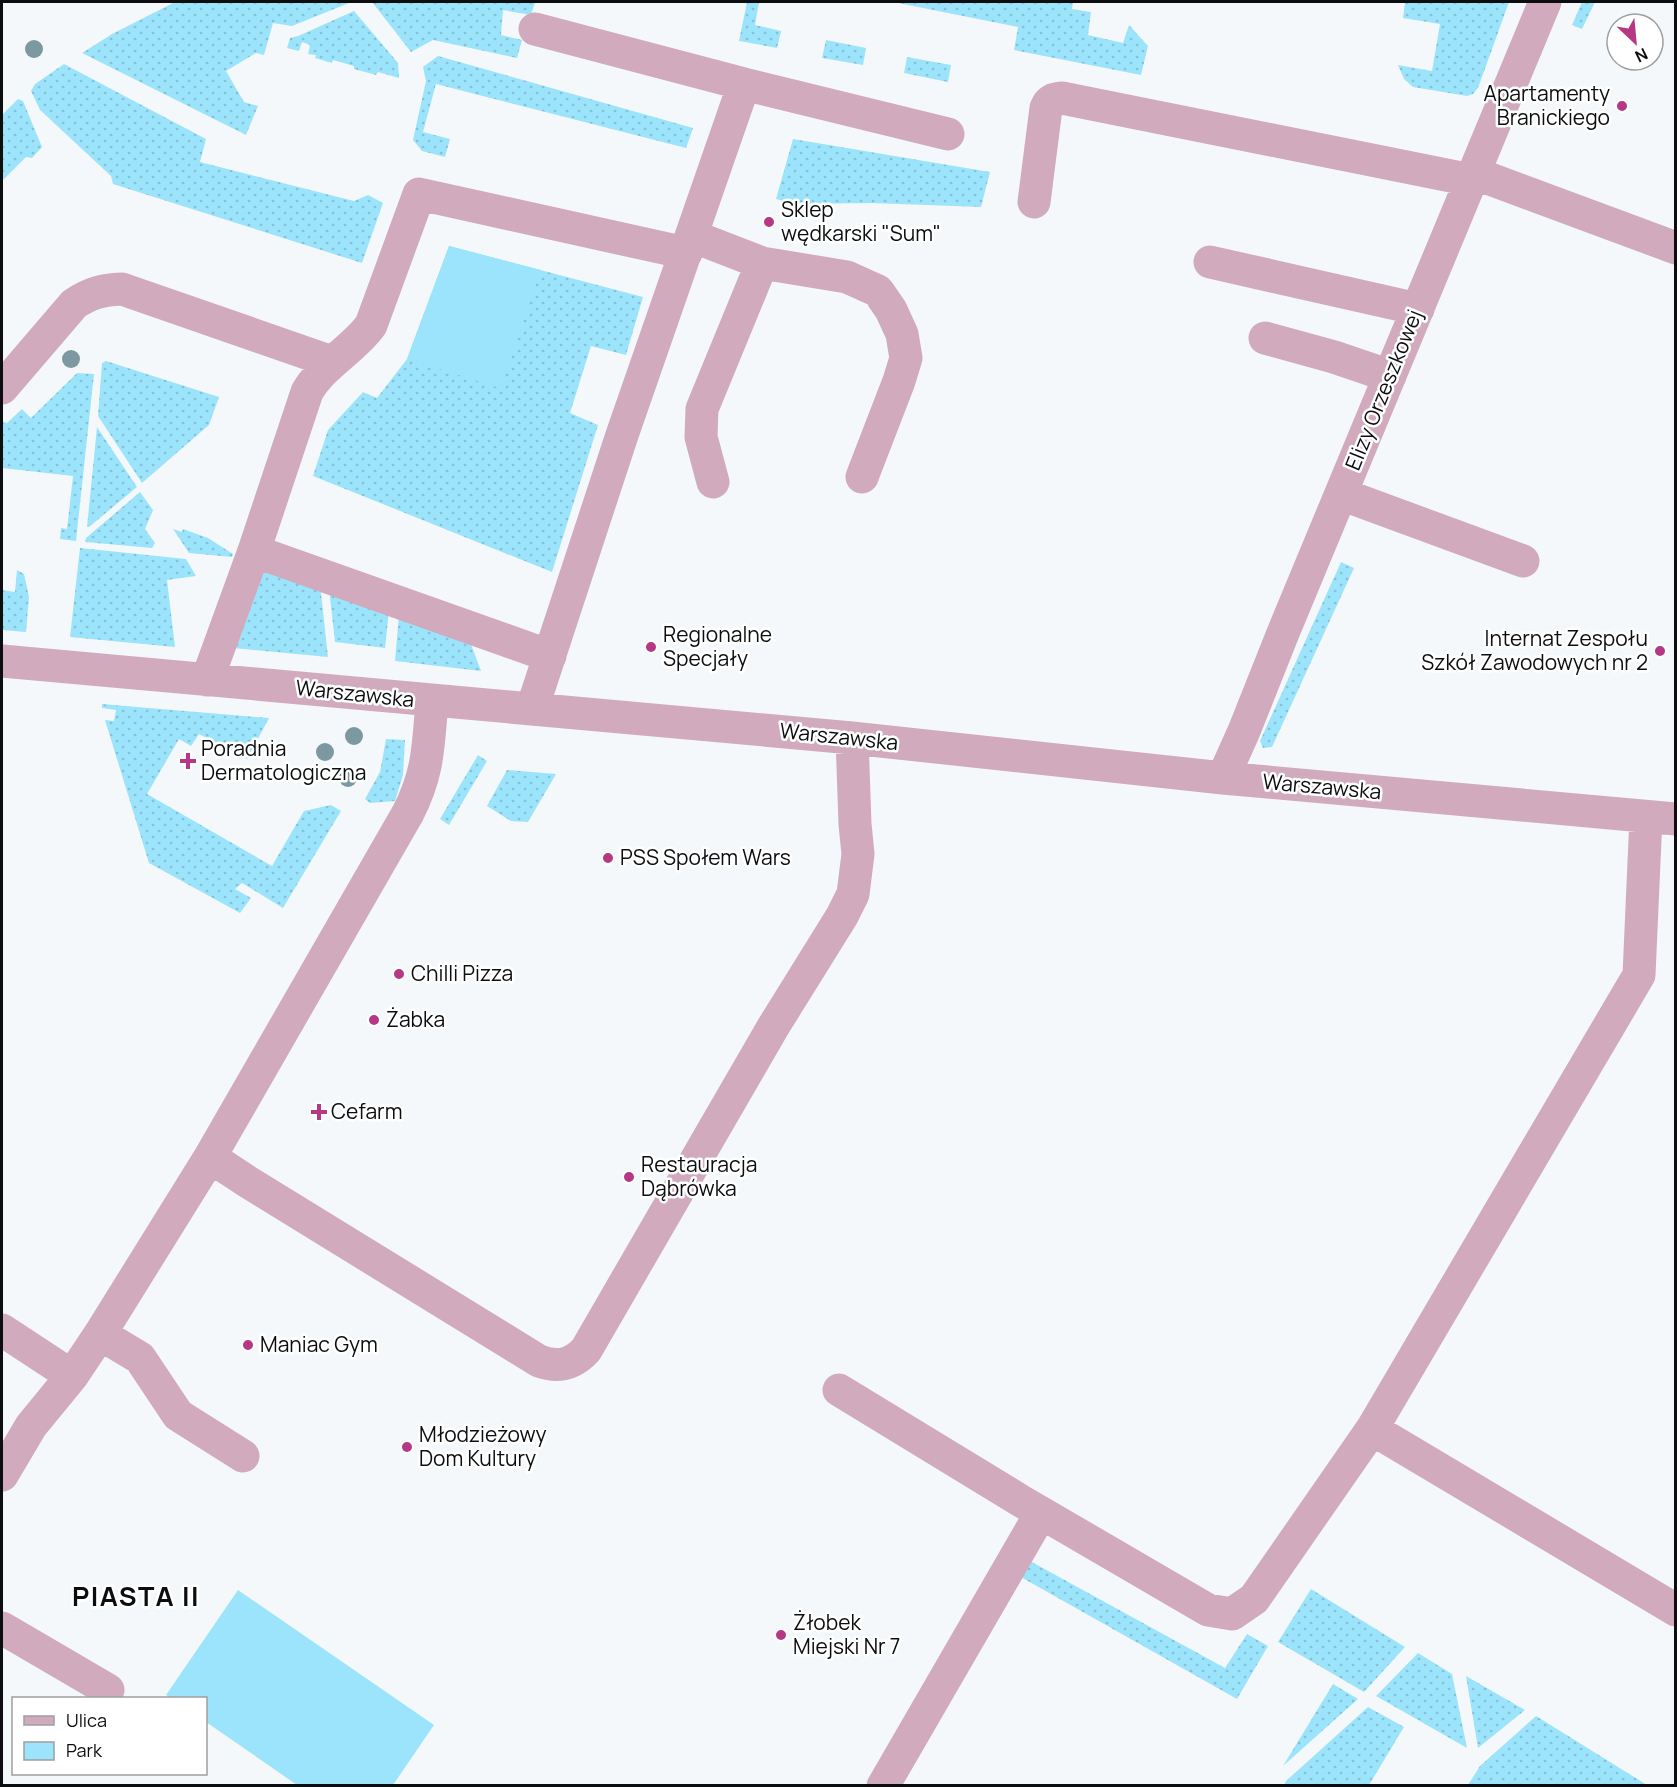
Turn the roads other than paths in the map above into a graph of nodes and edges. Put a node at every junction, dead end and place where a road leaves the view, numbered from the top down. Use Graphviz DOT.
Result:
graph roads {
  1 [pos="1545,2"];
  2 [pos="535,29"];
  3 [pos="744,84"];
  4 [pos="948,134"];
  5 [pos="1473,177"];
  6 [pos="1035,202"];
  7 [pos="689,245"];
  8 [pos="1676,248"];
  9 [pos="762,262"];
  10 [pos="1210,262"];
  11 [pos="1418,309"];
  12 [pos="1265,338"];
  13 [pos="332,362"];
  14 [pos="1390,376"];
  15 [pos="2,388"];
  16 [pos="862,477"];
  17 [pos="713,482"];
  18 [pos="1341,494"];
  19 [pos="254,551"];
  20 [pos="1523,561"];
  21 [pos="550,656"];
  22 [pos="2,662"];
  23 [pos="207,680"];
  24 [pos="432,702"];
  25 [pos="532,709"];
  26 [pos="852,738"];
  27 [pos="1223,778"];
  28 [pos="1661,818"];
  29 [pos="210,1156"];
  30 [pos="2,1330"];
  31 [pos="100,1334"];
  32 [pos="72,1376"];
  33 [pos="839,1390"];
  34 [pos="1372,1429"];
  35 [pos="243,1456"];
  36 [pos="2,1475"];
  37 [pos="1041,1513"];
  38 [pos="1676,1610"];
  39 [pos="2,1628"];
  40 [pos="108,1690"];
  41 [pos="883,1785"];
  1 -- 5 [label="street, Elizy Orzeszkowej"];
  2 -- 3 [label="street"];
  3 -- 4 [label="street"];
  3 -- 7 [label="street"];
  5 -- 6 [label="street"];
  5 -- 8 [label="street"];
  5 -- 11 [label="street, Elizy Orzeszkowej"];
  7 -- 9 [label="street"];
  7 -- 13 [label="street"];
  7 -- 21 [label="street"];
  9 -- 16 [label="street"];
  9 -- 17 [label="street"];
  10 -- 11 [label="street"];
  11 -- 14 [label="street, Elizy Orzeszkowej"];
  12 -- 14 [label="street"];
  13 -- 15 [label="street"];
  13 -- 19 [label="street"];
  14 -- 18 [label="street, Elizy Orzeszkowej"];
  18 -- 20 [label="street"];
  18 -- 27 [label="street, Elizy Orzeszkowej"];
  19 -- 21 [label="street"];
  19 -- 23 [label="street"];
  21 -- 25 [label="street"];
  22 -- 23 [label="street, Warszawska"];
  23 -- 24 [label="street, Warszawska"];
  24 -- 25 [label="street, Warszawska"];
  24 -- 29 [label="street"];
  25 -- 26 [label="street, Warszawska"];
  26 -- 27 [label="street, Warszawska"];
  26 -- 29 [label="street"];
  27 -- 28 [label="street, Warszawska"];
  28 -- 34 [label="street"];
  29 -- 31 [label="street"];
  30 -- 32 [label="street"];
  31 -- 32 [label="street"];
  31 -- 35 [label="street"];
  32 -- 36 [label="street"];
  33 -- 37 [label="street"];
  34 -- 37 [label="street"];
  34 -- 38 [label="street"];
  37 -- 41 [label="street"];
  39 -- 40 [label="street"];
}
